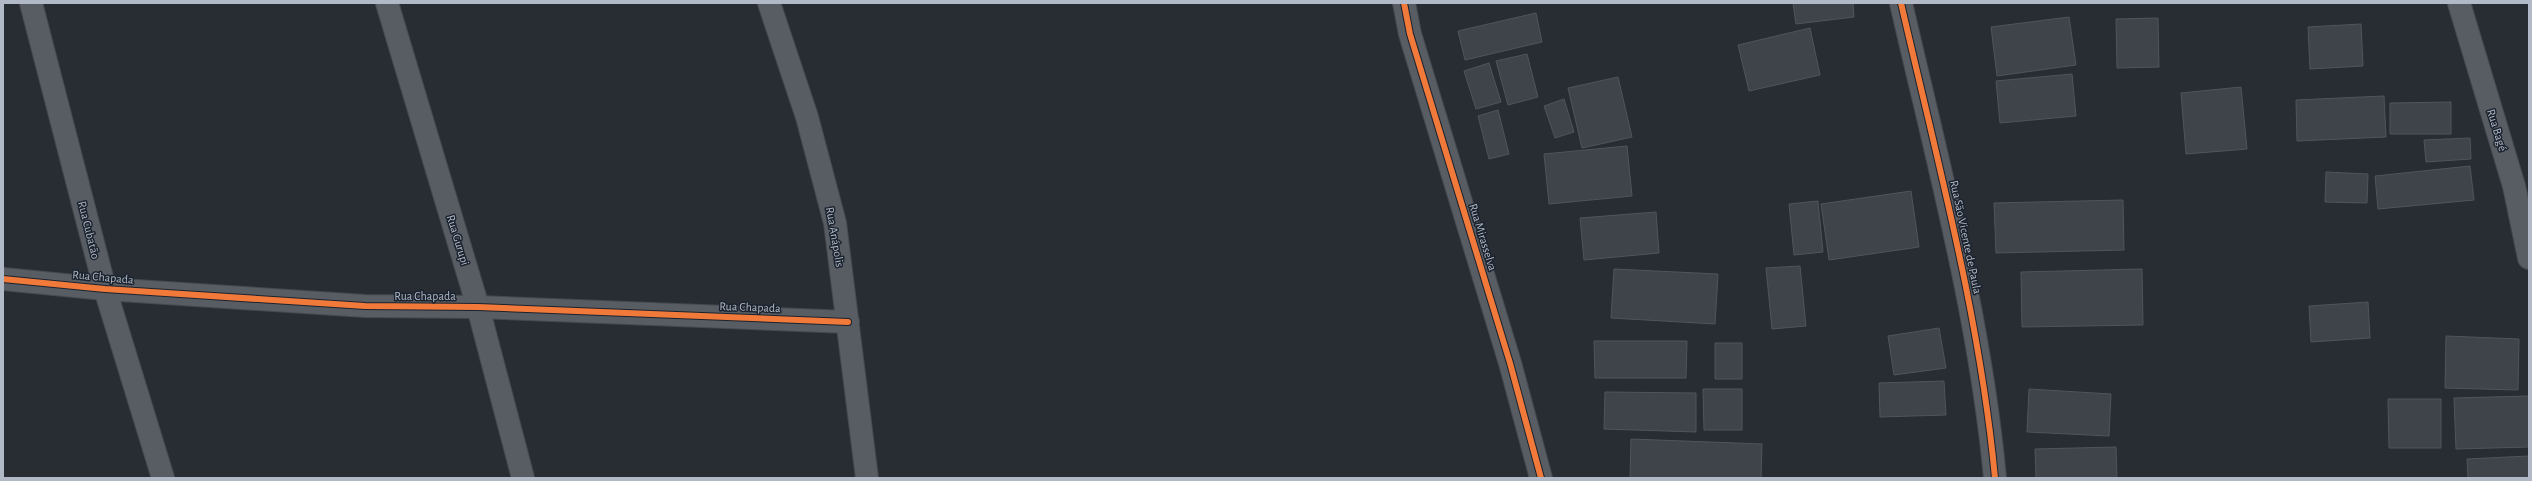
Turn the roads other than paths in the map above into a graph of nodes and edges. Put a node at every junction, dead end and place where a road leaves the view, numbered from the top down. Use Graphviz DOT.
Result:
graph roads {
  1 [pos="31,3"];
  2 [pos="387,3"];
  3 [pos="769,3"];
  4 [pos="1404,3"];
  5 [pos="1901,3"];
  6 [pos="2458,3"];
  7 [pos="2529,258"];
  8 [pos="3,279"];
  9 [pos="105,289"];
  10 [pos="478,306"];
  11 [pos="848,322"];
  12 [pos="163,478"];
  13 [pos="523,478"];
  14 [pos="867,478"];
  15 [pos="1541,478"];
  16 [pos="1995,478"];
  1 -- 9 [label="street, Rua Cubatão"];
  2 -- 10 [label="street, Rua Gurupi"];
  3 -- 11 [label="street, Rua Anápolis"];
  4 -- 15 [label="street, Rua Mirasselva"];
  5 -- 16 [label="street, Rua São Vicente de Paula"];
  6 -- 7 [label="street, Rua Bagé"];
  8 -- 9 [label="street, Rua Chapada"];
  9 -- 10 [label="street, Rua Chapada"];
  9 -- 12 [label="street, Rua Cubatão"];
  10 -- 11 [label="street, Rua Chapada"];
  10 -- 13 [label="street, Rua Gurupi"];
  11 -- 14 [label="street, Rua Anápolis"];
}
